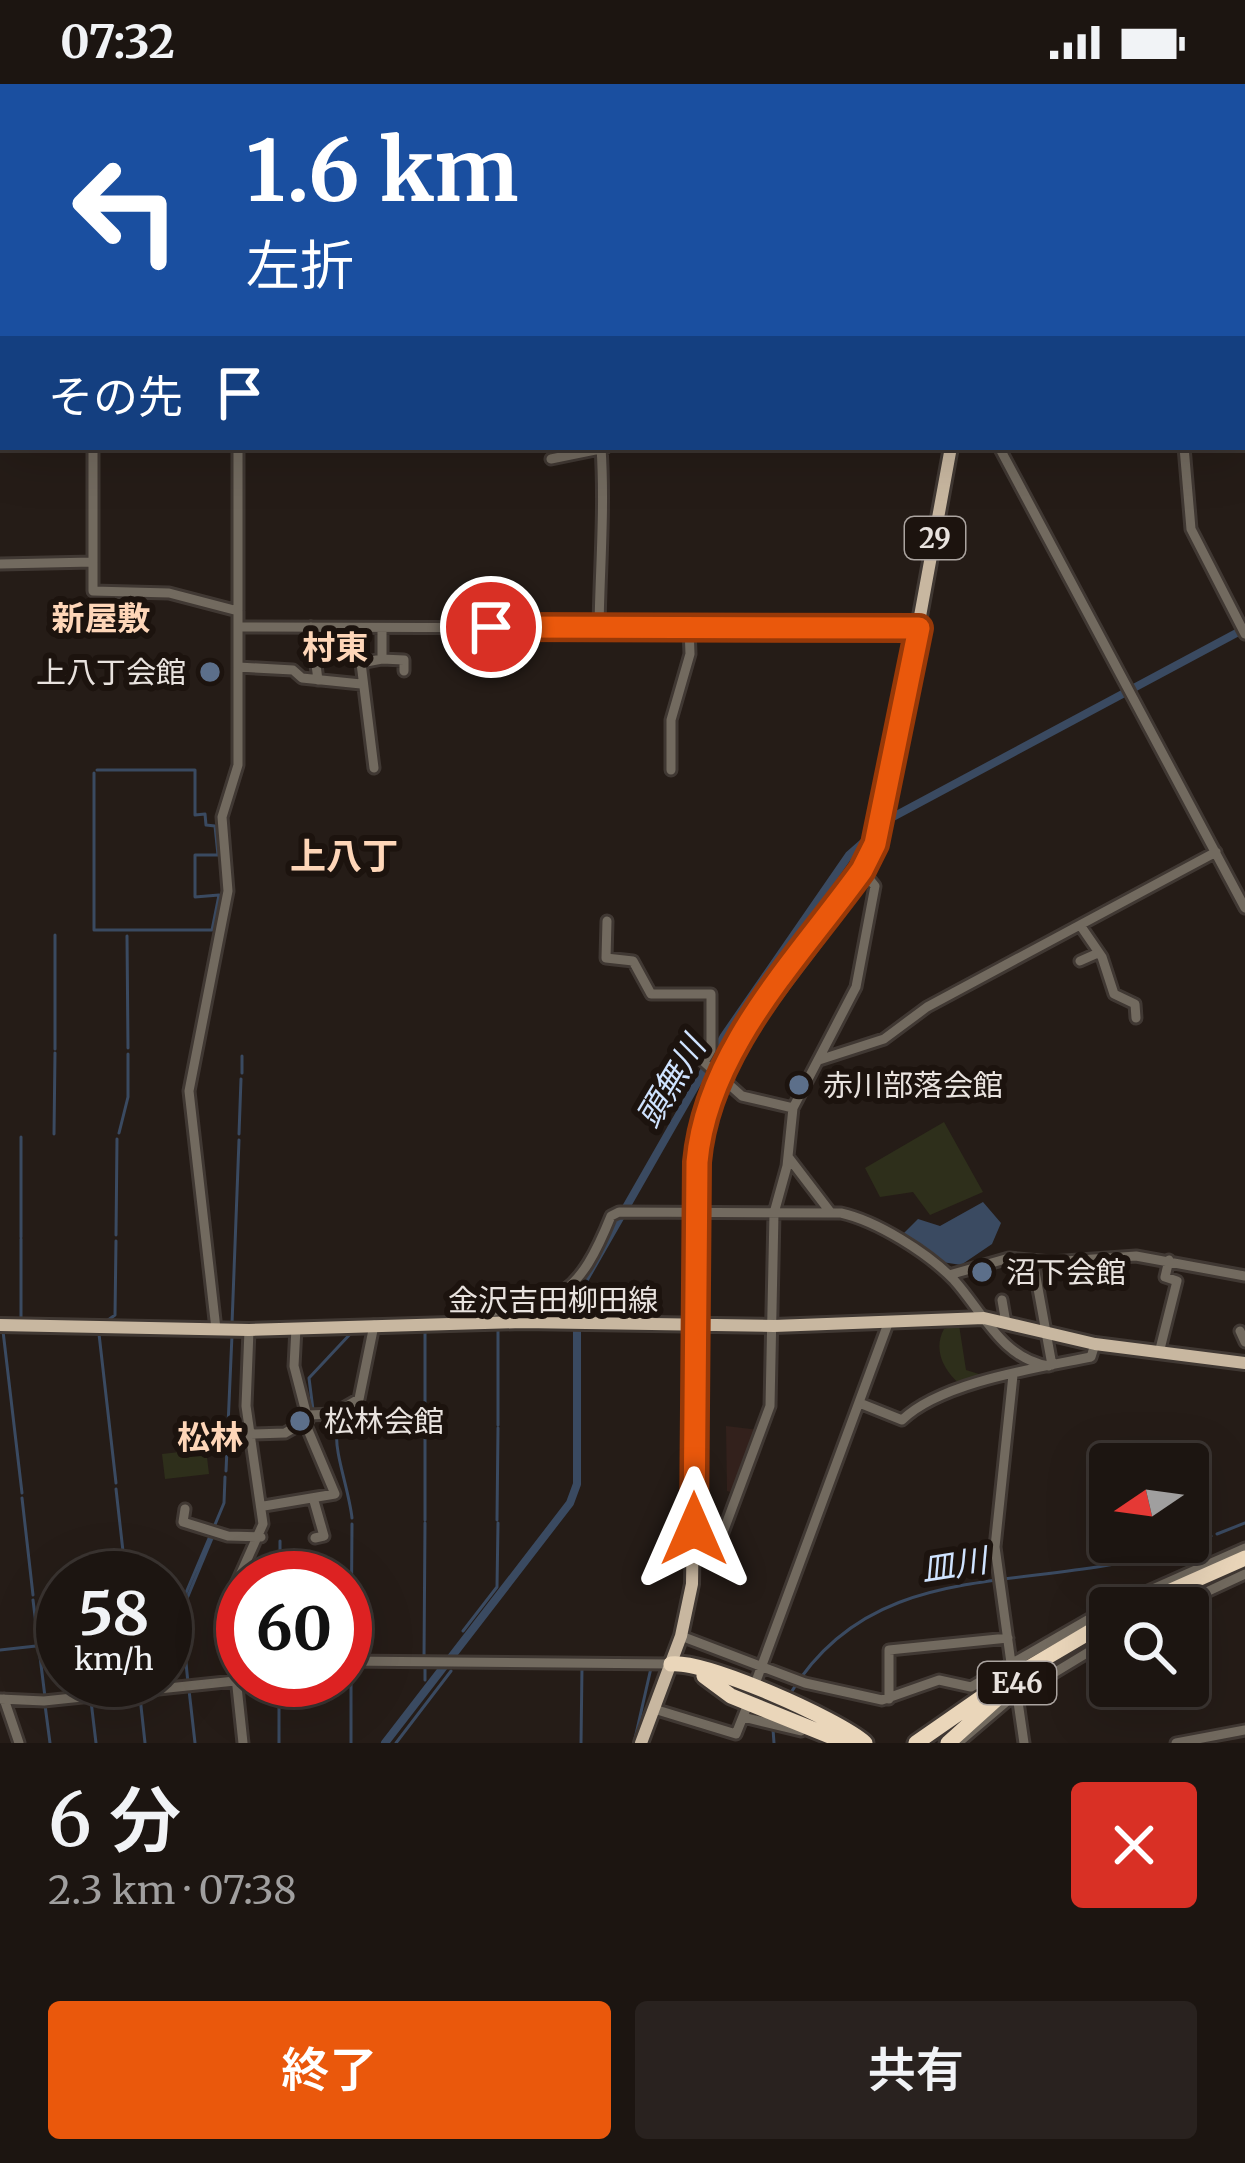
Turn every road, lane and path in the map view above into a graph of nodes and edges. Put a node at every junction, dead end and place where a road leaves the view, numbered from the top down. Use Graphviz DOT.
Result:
graph roads {
  1 [pos="93,450"];
  2 [pos="238,450"];
  3 [pos="594,450"];
  4 [pos="603,450"];
  5 [pos="949,450"];
  6 [pos="1001,450"];
  7 [pos="1184,450"];
  8 [pos="551,459"];
  9 [pos="93,562"];
  10 [pos="0,564"];
  11 [pos="238,611"];
  12 [pos="239,627"];
  13 [pos="311,627"];
  14 [pos="599,627"];
  15 [pos="382,628"];
  16 [pos="689,628"];
  17 [pos="919,628"];
  18 [pos="1243,631"];
  19 [pos="382,658"];
  20 [pos="238,667"];
  21 [pos="404,671"];
  22 [pos="318,680"];
  23 [pos="361,683"];
  24 [pos="374,768"];
  25 [pos="671,770"];
  26 [pos="1216,852"];
  27 [pos="862,870"];
  28 [pos="1245,908"];
  29 [pos="607,920"];
  30 [pos="1080,925"];
  31 [pos="1098,953"];
  32 [pos="1080,961"];
  33 [pos="1136,1018"];
  34 [pos="819,1060"];
  35 [pos="710,1067"];
  36 [pos="793,1108"];
  37 [pos="789,1158"];
  38 [pos="783,1179"];
  39 [pos="805,1184"];
  40 [pos="696,1212"];
  41 [pos="774,1213"];
  42 [pos="831,1213"];
  43 [pos="1189,1246"];
  44 [pos="1009,1258"];
  45 [pos="1168,1260"];
  46 [pos="1033,1261"];
  47 [pos="1186,1262"];
  48 [pos="1012,1271"];
  49 [pos="949,1274"];
  50 [pos="1245,1276"];
  51 [pos="774,1288"];
  52 [pos="789,1288"];
  53 [pos="1002,1300"];
  54 [pos="526,1306"];
  55 [pos="984,1318"];
  56 [pos="889,1321"];
  57 [pos="522,1322"];
  58 [pos="461,1323"];
  59 [pos="1006,1323"];
  60 [pos="0,1325"];
  61 [pos="374,1325"];
  62 [pos="694,1325"];
  63 [pos="774,1326"];
  64 [pos="296,1328"];
  65 [pos="216,1330"];
  66 [pos="249,1330"];
  67 [pos="1240,1331"];
  68 [pos="1047,1333"];
  69 [pos="1245,1342"];
  70 [pos="1094,1344"];
  71 [pos="1159,1353"];
  72 [pos="1245,1363"];
  73 [pos="1051,1365"];
  74 [pos="1013,1375"];
  75 [pos="353,1404"];
  76 [pos="862,1404"];
  77 [pos="361,1414"];
  78 [pos="307,1419"];
  79 [pos="251,1434"];
  80 [pos="314,1501"];
  81 [pos="264,1506"];
  82 [pos="185,1509"];
  83 [pos="213,1518"];
  84 [pos="207,1531"];
  85 [pos="261,1537"];
  86 [pos="315,1538"];
  87 [pos="1245,1548"];
  88 [pos="254,1551"];
  89 [pos="692,1561"];
  90 [pos="1245,1565"];
  91 [pos="1187,1587"];
  92 [pos="1197,1587"];
  93 [pos="1208,1587"];
  94 [pos="681,1636"];
  95 [pos="1089,1636"];
  96 [pos="1008,1638"];
  97 [pos="1089,1639"];
  98 [pos="1089,1650"];
  99 [pos="372,1661"];
  100 [pos="671,1664"];
  101 [pos="1011,1664"];
  102 [pos="762,1667"];
  103 [pos="216,1683"];
  104 [pos="755,1684"];
  105 [pos="1013,1692"];
  106 [pos="2,1699"];
  107 [pos="890,1699"];
  108 [pos="238,1707"];
  109 [pos="654,1709"];
  110 [pos="956,1712"];
  111 [pos="778,1714"];
  112 [pos="821,1722"];
  113 [pos="1238,1735"];
  114 [pos="19,1743"];
  115 [pos="243,1743"];
  116 [pos="641,1743"];
  117 [pos="828,1743"];
  118 [pos="846,1743"];
  119 [pos="865,1743"];
  120 [pos="905,1743"];
  121 [pos="916,1743"];
  122 [pos="928,1743"];
  123 [pos="948,1743"];
  124 [pos="958,1743"];
  125 [pos="1024,1743"];
  126 [pos="1176,1743"];
  1 -- 9 [label="street"];
  2 -- 11 [label="street"];
  3 -- 8 [label="street"];
  4 -- 14 [label="street"];
  5 -- 17 [label="main road, 29"];
  6 -- 26 [label="street"];
  7 -- 18 [label="street"];
  9 -- 10 [label="street"];
  9 -- 11 [label="street"];
  11 -- 12 [label="street"];
  12 -- 13 [label="street"];
  12 -- 20 [label="street"];
  13 -- 15 [label="street"];
  13 -- 22 [label="street"];
  14 -- 15 [label="street"];
  14 -- 16 [label="street"];
  15 -- 19 [label="street"];
  16 -- 17 [label="street"];
  16 -- 25 [label="street"];
  17 -- 27 [label="main road, 29"];
  19 -- 21 [label="street"];
  19 -- 23 [label="street"];
  20 -- 22 [label="street"];
  20 -- 65 [label="street"];
  22 -- 23 [label="street"];
  23 -- 24 [label="street"];
  26 -- 28 [label="street"];
  26 -- 30 [label="street"];
  27 -- 34 [label="street"];
  27 -- 35 [label="main road, 29"];
  29 -- 35 [label="street"];
  30 -- 31 [label="street"];
  30 -- 34 [label="street"];
  31 -- 32 [label="street"];
  31 -- 33 [label="street"];
  34 -- 36 [label="street"];
  35 -- 36 [label="street"];
  35 -- 40 [label="main road, 29"];
  36 -- 37 [label="street"];
  37 -- 38 [label="street"];
  37 -- 39 [label="street"];
  38 -- 39 [label="street"];
  38 -- 41 [label="street"];
  39 -- 42 [label="street"];
  40 -- 41 [label="street"];
  40 -- 54 [label="street"];
  40 -- 62 [label="main road, 29"];
  41 -- 42 [label="street"];
  41 -- 51 [label="street"];
  42 -- 49 [label="street"];
  43 -- 47 [label="street"];
  44 -- 46 [label="street"];
  44 -- 48 [label="street"];
  44 -- 49 [label="street"];
  45 -- 46 [label="street"];
  45 -- 47 [label="street"];
  45 -- 71 [label="street"];
  46 -- 68 [label="street"];
  47 -- 50 [label="street"];
  49 -- 55 [label="street"];
  51 -- 52 [label="street"];
  51 -- 63 [label="street"];
  53 -- 59 [label="street"];
  54 -- 57 [label="street"];
  54 -- 58 [label="street"];
  55 -- 56 [label="main road, 金沢吉田柳田線"];
  55 -- 59 [label="main road, 金沢吉田柳田線"];
  55 -- 73 [label="street"];
  56 -- 63 [label="main road, 金沢吉田柳田線"];
  56 -- 76 [label="street"];
  57 -- 58 [label="main road, 金沢吉田柳田線"];
  57 -- 62 [label="main road, 金沢吉田柳田線"];
  58 -- 61 [label="main road, 金沢吉田柳田線"];
  59 -- 68 [label="main road, 金沢吉田柳田線"];
  60 -- 65 [label="main road, 金沢吉田柳田線"];
  61 -- 64 [label="main road, 金沢吉田柳田線"];
  61 -- 75 [label="street"];
  62 -- 63 [label="main road, 金沢吉田柳田線"];
  62 -- 89 [label="main road, 29"];
  63 -- 89 [label="street"];
  64 -- 66 [label="main road, 金沢吉田柳田線"];
  64 -- 78 [label="street"];
  65 -- 66 [label="main road, 金沢吉田柳田線"];
  66 -- 79 [label="street"];
  67 -- 69 [label="street"];
  68 -- 70 [label="main road, 金沢吉田柳田線"];
  68 -- 73 [label="street"];
  70 -- 71 [label="main road, 金沢吉田柳田線"];
  70 -- 73 [label="street"];
  71 -- 72 [label="main road, 金沢吉田柳田線"];
  73 -- 74 [label="street"];
  74 -- 76 [label="street"];
  74 -- 96 [label="street"];
  75 -- 77 [label="street"];
  75 -- 78 [label="street"];
  76 -- 102 [label="street"];
  78 -- 79 [label="street"];
  78 -- 80 [label="street"];
  79 -- 81 [label="street"];
  80 -- 81 [label="street"];
  80 -- 86 [label="street"];
  81 -- 85 [label="street"];
  82 -- 84 [label="street"];
  83 -- 84 [label="street"];
  84 -- 85 [label="street"];
  85 -- 88 [label="street"];
  87 -- 101 [label="street"];
  89 -- 94 [label="main road, 29"];
  90 -- 91 [label="highway"];
  90 -- 92 [label="highway"];
  90 -- 93 [label="street"];
  94 -- 100 [label="main road, 29"];
  94 -- 102 [label="street"];
  95 -- 110 [label="highway, E46"];
  96 -- 101 [label="street"];
  96 -- 107 [label="street"];
  97 -- 105 [label="highway, E46"];
  98 -- 105 [label="street"];
  99 -- 100 [label="street"];
  100 -- 109 [label="main road, 29"];
  100 -- 111 [label="highway"];
  101 -- 107 [label="street"];
  102 -- 104 [label="street"];
  102 -- 107 [label="street"];
  103 -- 106 [label="street"];
  105 -- 122 [label="highway, E46"];
  105 -- 123 [label="highway"];
  105 -- 124 [label="street"];
  105 -- 125 [label="street"];
  106 -- 114 [label="street"];
  108 -- 115 [label="street"];
  109 -- 111 [label="street"];
  109 -- 116 [label="main road, 29"];
  110 -- 120 [label="highway"];
  110 -- 121 [label="highway, E46"];
  111 -- 112 [label="highway"];
  111 -- 117 [label="street"];
  112 -- 118 [label="highway"];
  112 -- 119 [label="highway"];
  113 -- 126 [label="street"];
}
